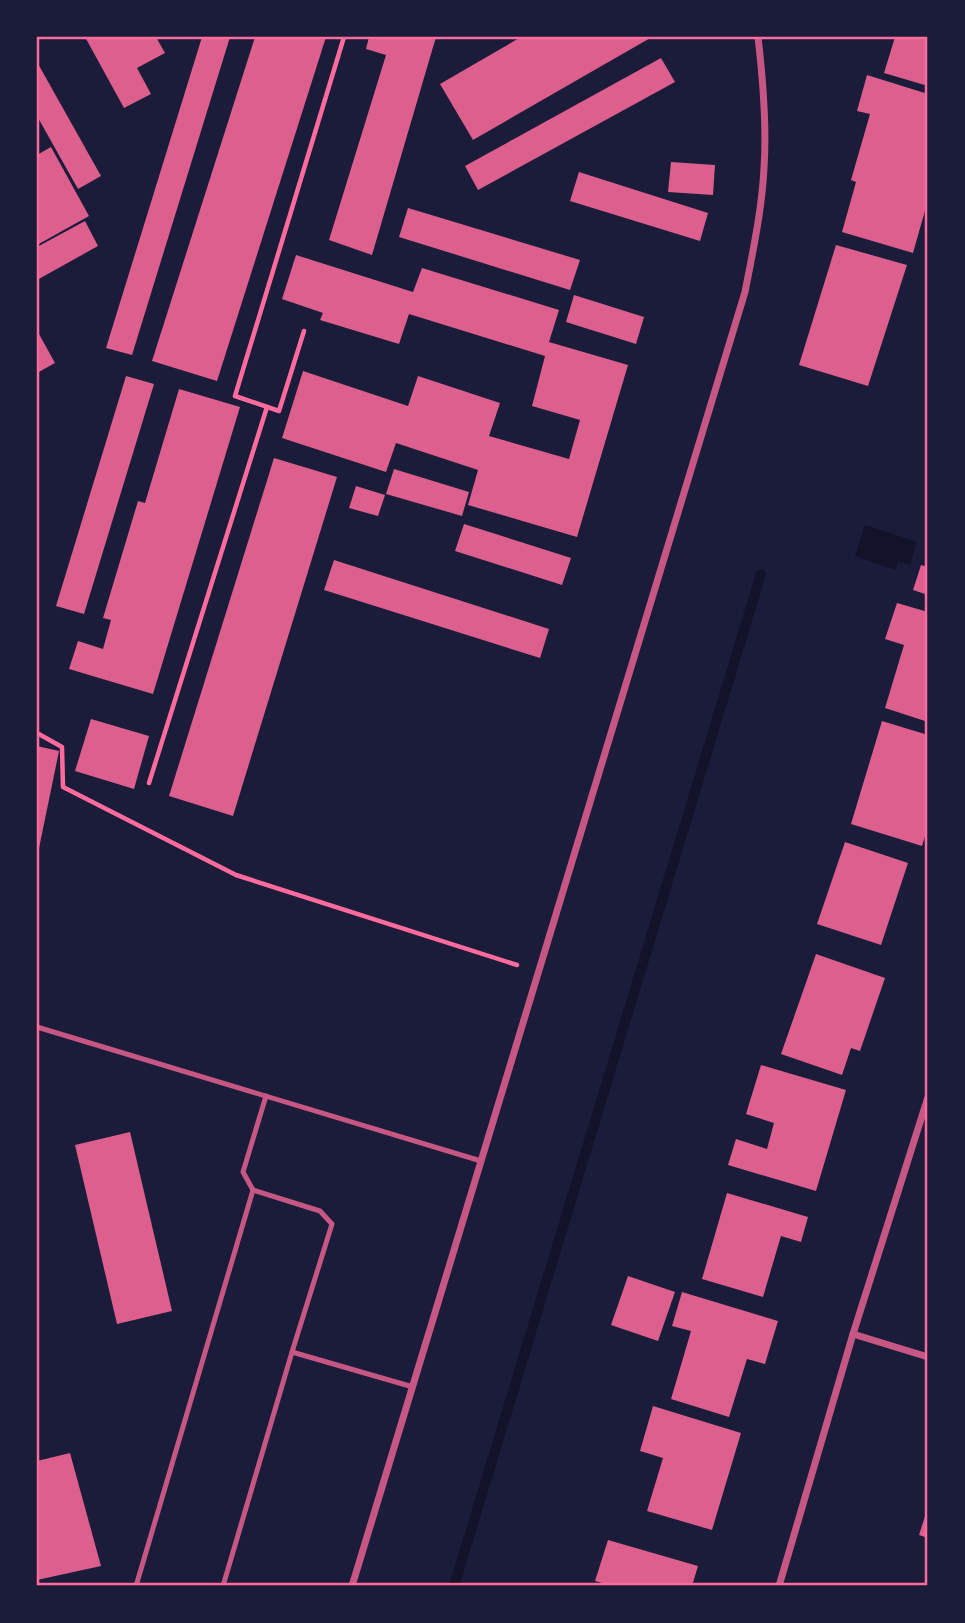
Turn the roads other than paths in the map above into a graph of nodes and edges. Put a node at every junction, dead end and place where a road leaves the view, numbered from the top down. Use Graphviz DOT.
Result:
graph roads {
  1 [pos="758,37"];
  2 [pos="37,1027"];
  3 [pos="266,1096"];
  4 [pos="928,1097"];
  5 [pos="481,1161"];
  6 [pos="253,1190"];
  7 [pos="853,1334"];
  8 [pos="292,1352"];
  9 [pos="928,1357"];
  10 [pos="413,1387"];
  11 [pos="136,1586"];
  12 [pos="223,1586"];
  13 [pos="352,1586"];
  14 [pos="779,1586"];
  1 -- 5 [label="street"];
  2 -- 3 [label="lane"];
  3 -- 5 [label="lane"];
  3 -- 6 [label="lane"];
  4 -- 7 [label="street"];
  5 -- 10 [label="street"];
  6 -- 8 [label="lane"];
  6 -- 11 [label="lane"];
  7 -- 9 [label="street"];
  7 -- 14 [label="street"];
  8 -- 10 [label="lane"];
  8 -- 12 [label="lane"];
  10 -- 13 [label="street"];
}
